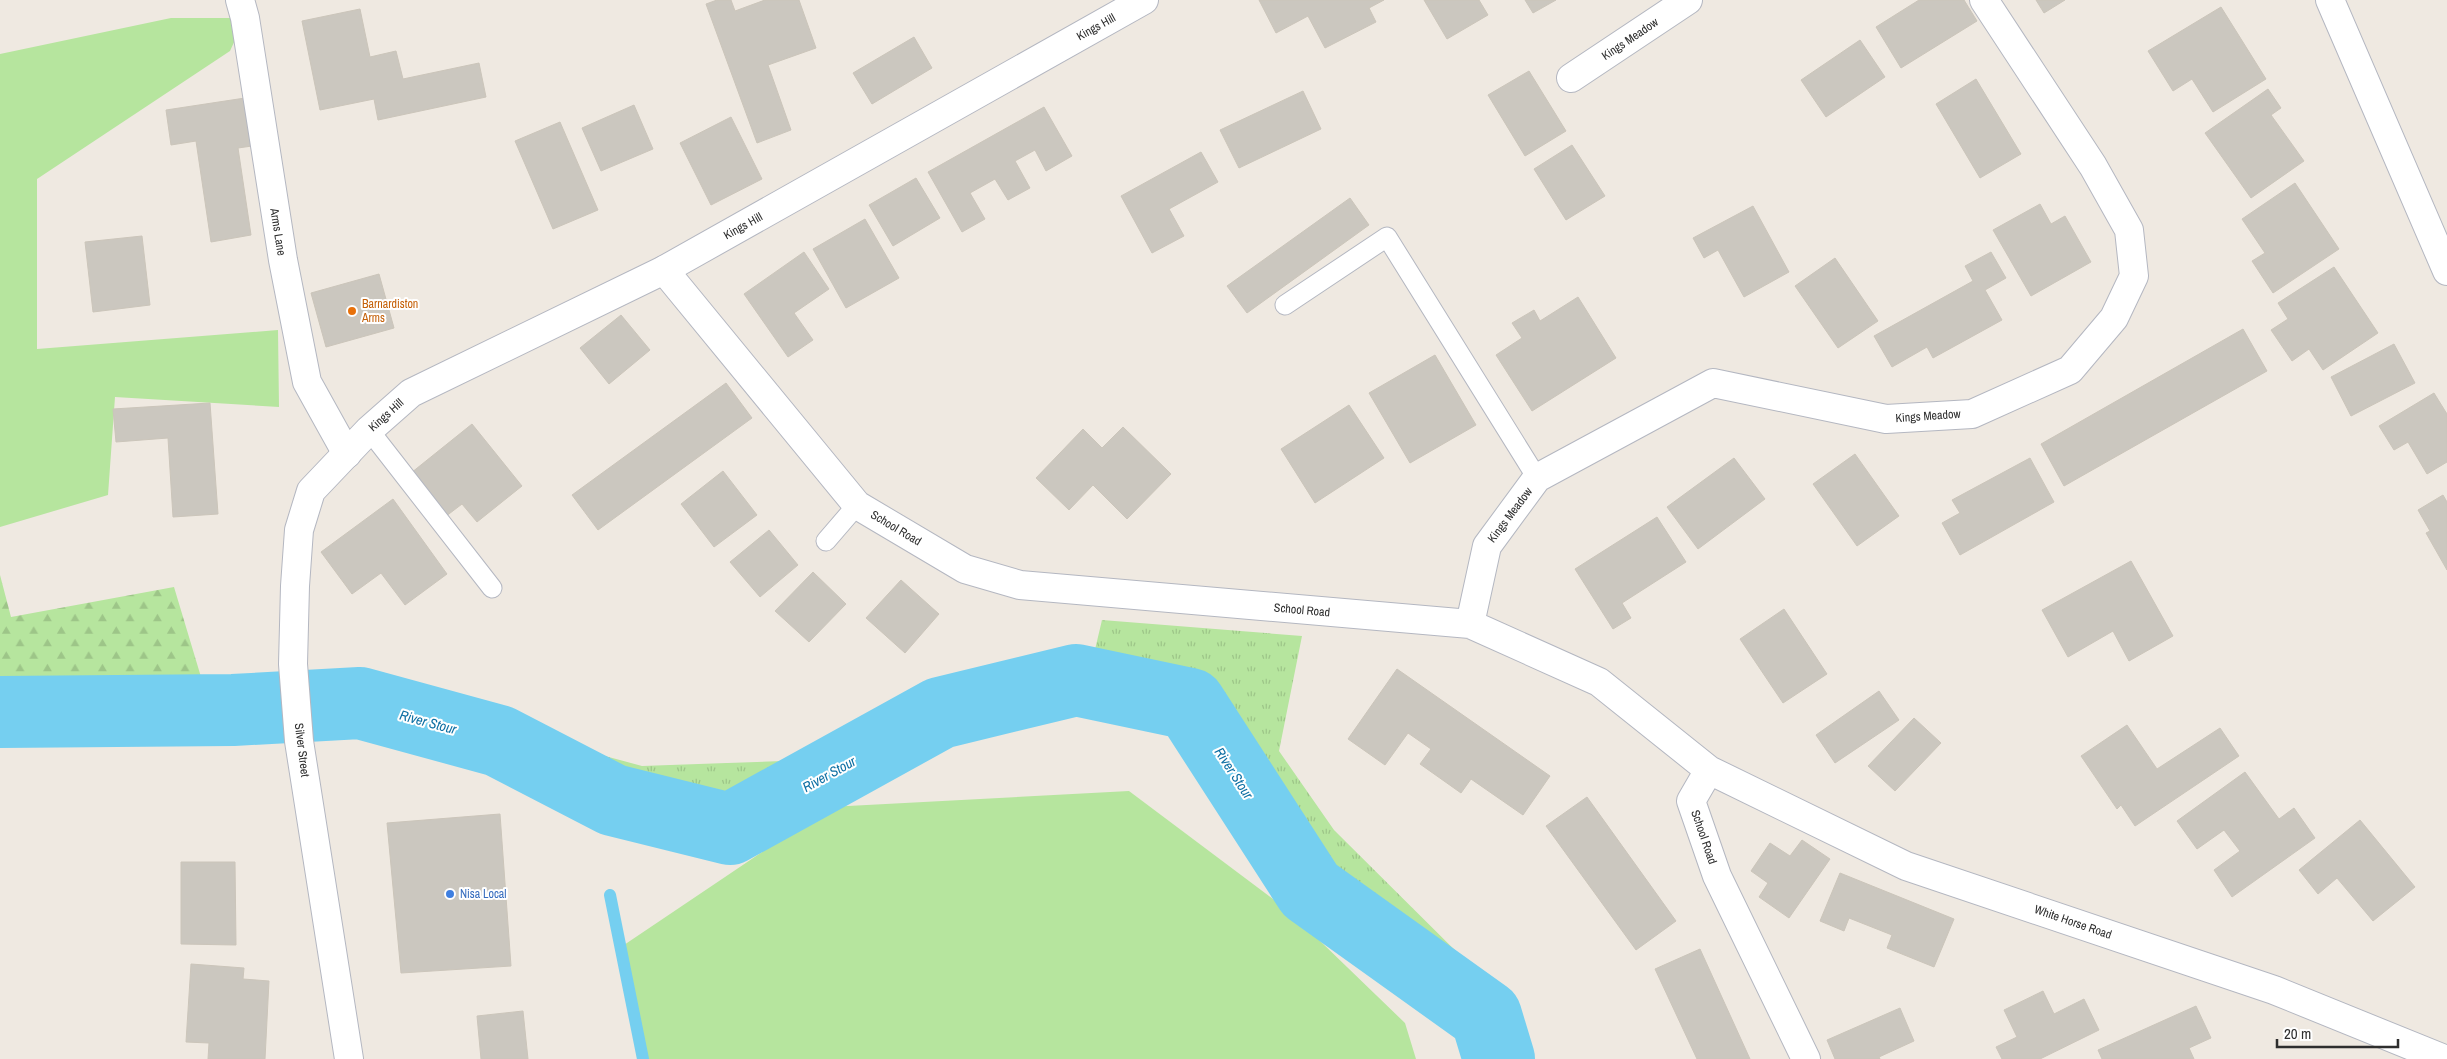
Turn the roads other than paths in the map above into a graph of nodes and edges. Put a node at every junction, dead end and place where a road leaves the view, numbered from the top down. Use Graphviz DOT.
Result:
graph roads {
  1 [pos="240,0"];
  2 [pos="1144,0"];
  3 [pos="1688,0"];
  4 [pos="1984,0"];
  5 [pos="2330,0"];
  6 [pos="1571,78"];
  7 [pos="664,270"];
  8 [pos="2447,271"];
  9 [pos="1284,305"];
  10 [pos="369,430"];
  11 [pos="347,454"];
  12 [pos="1537,478"];
  13 [pos="857,505"];
  14 [pos="826,541"];
  15 [pos="492,588"];
  16 [pos="1470,624"];
  17 [pos="1709,770"];
  18 [pos="349,1059"];
  19 [pos="1806,1059"];
  20 [pos="2444,1059"];
  1 -- 11 [label="street, Arms Lane"];
  2 -- 7 [label="street, Kings Hill"];
  3 -- 6 [label="street, Kings Meadow"];
  4 -- 12 [label="street, Kings Meadow"];
  5 -- 8 [label="street"];
  7 -- 10 [label="street, Kings Hill"];
  7 -- 13 [label="street, School Road"];
  9 -- 12 [label="lane"];
  10 -- 11 [label="street, Kings Hill"];
  10 -- 15 [label="lane"];
  11 -- 18 [label="street, Silver Street"];
  12 -- 16 [label="street, Kings Meadow"];
  13 -- 14 [label="lane"];
  13 -- 16 [label="street, School Road"];
  16 -- 17 [label="street, School Road"];
  17 -- 19 [label="street, School Road"];
  17 -- 20 [label="street, White Horse Road"];
}
